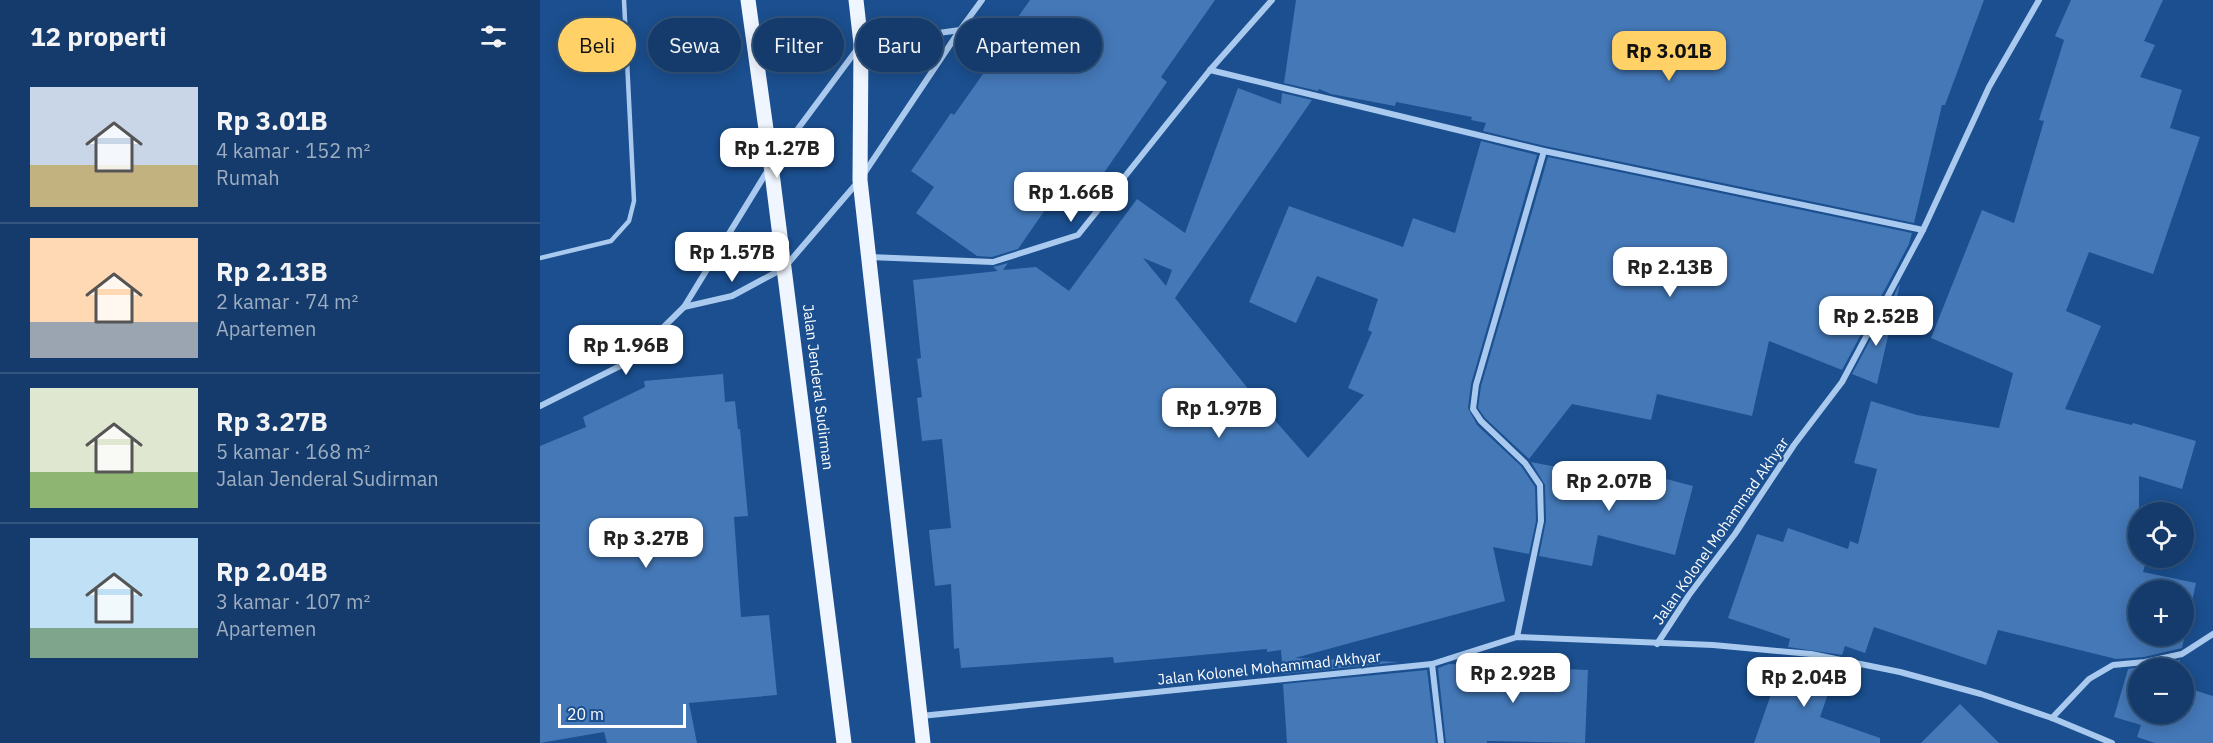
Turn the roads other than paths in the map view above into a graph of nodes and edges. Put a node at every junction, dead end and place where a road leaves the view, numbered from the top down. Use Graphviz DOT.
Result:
graph roads {
  1 [pos="624,0"];
  2 [pos="748,0"];
  3 [pos="856,0"];
  4 [pos="982,0"];
  5 [pos="1272,0"];
  6 [pos="2039,0"];
  7 [pos="858,18"];
  8 [pos="969,18"];
  9 [pos="955,38"];
  10 [pos="856,51"];
  11 [pos="1210,70"];
  12 [pos="861,72"];
  13 [pos="1544,151"];
  14 [pos="771,165"];
  15 [pos="860,180"];
  16 [pos="1923,230"];
  17 [pos="869,256"];
  18 [pos="540,258"];
  19 [pos="784,268"];
  20 [pos="684,307"];
  21 [pos="540,406"];
  22 [pos="2213,634"];
  23 [pos="1517,637"];
  24 [pos="1657,644"];
  25 [pos="1432,664"];
  26 [pos="920,716"];
  27 [pos="2052,718"];
  28 [pos="2108,742"];
  29 [pos="844,743"];
  30 [pos="923,743"];
  31 [pos="1441,743"];
  1 -- 18 [label="lane"];
  2 -- 14 [label="main road, Jalan Jenderal Sudirman"];
  3 -- 7 [label="main road"];
  4 -- 8 [label="street"];
  5 -- 11 [label="street"];
  6 -- 16 [label="street, Jalan Kolonel Mohammad Akhyar"];
  9 -- 15 [label="street"];
  10 -- 14 [label="street"];
  11 -- 13 [label="street"];
  11 -- 17 [label="street"];
  12 -- 15 [label="main road"];
  13 -- 16 [label="street"];
  13 -- 23 [label="street"];
  14 -- 19 [label="main road, Jalan Jenderal Sudirman"];
  14 -- 20 [label="street"];
  15 -- 17 [label="main road"];
  15 -- 19 [label="street"];
  16 -- 24 [label="street, Jalan Kolonel Mohammad Akhyar"];
  17 -- 26 [label="main road"];
  19 -- 20 [label="street"];
  19 -- 29 [label="main road, Jalan Jenderal Sudirman"];
  20 -- 21 [label="street"];
  22 -- 27 [label="street"];
  23 -- 24 [label="street, Jalan Kolonel Mohammad Akhyar"];
  23 -- 25 [label="street, Jalan Kolonel Mohammad Akhyar"];
  24 -- 27 [label="street"];
  25 -- 26 [label="street, Jalan Kolonel Mohammad Akhyar"];
  25 -- 31 [label="street"];
  26 -- 30 [label="main road"];
  27 -- 28 [label="street"];
}
